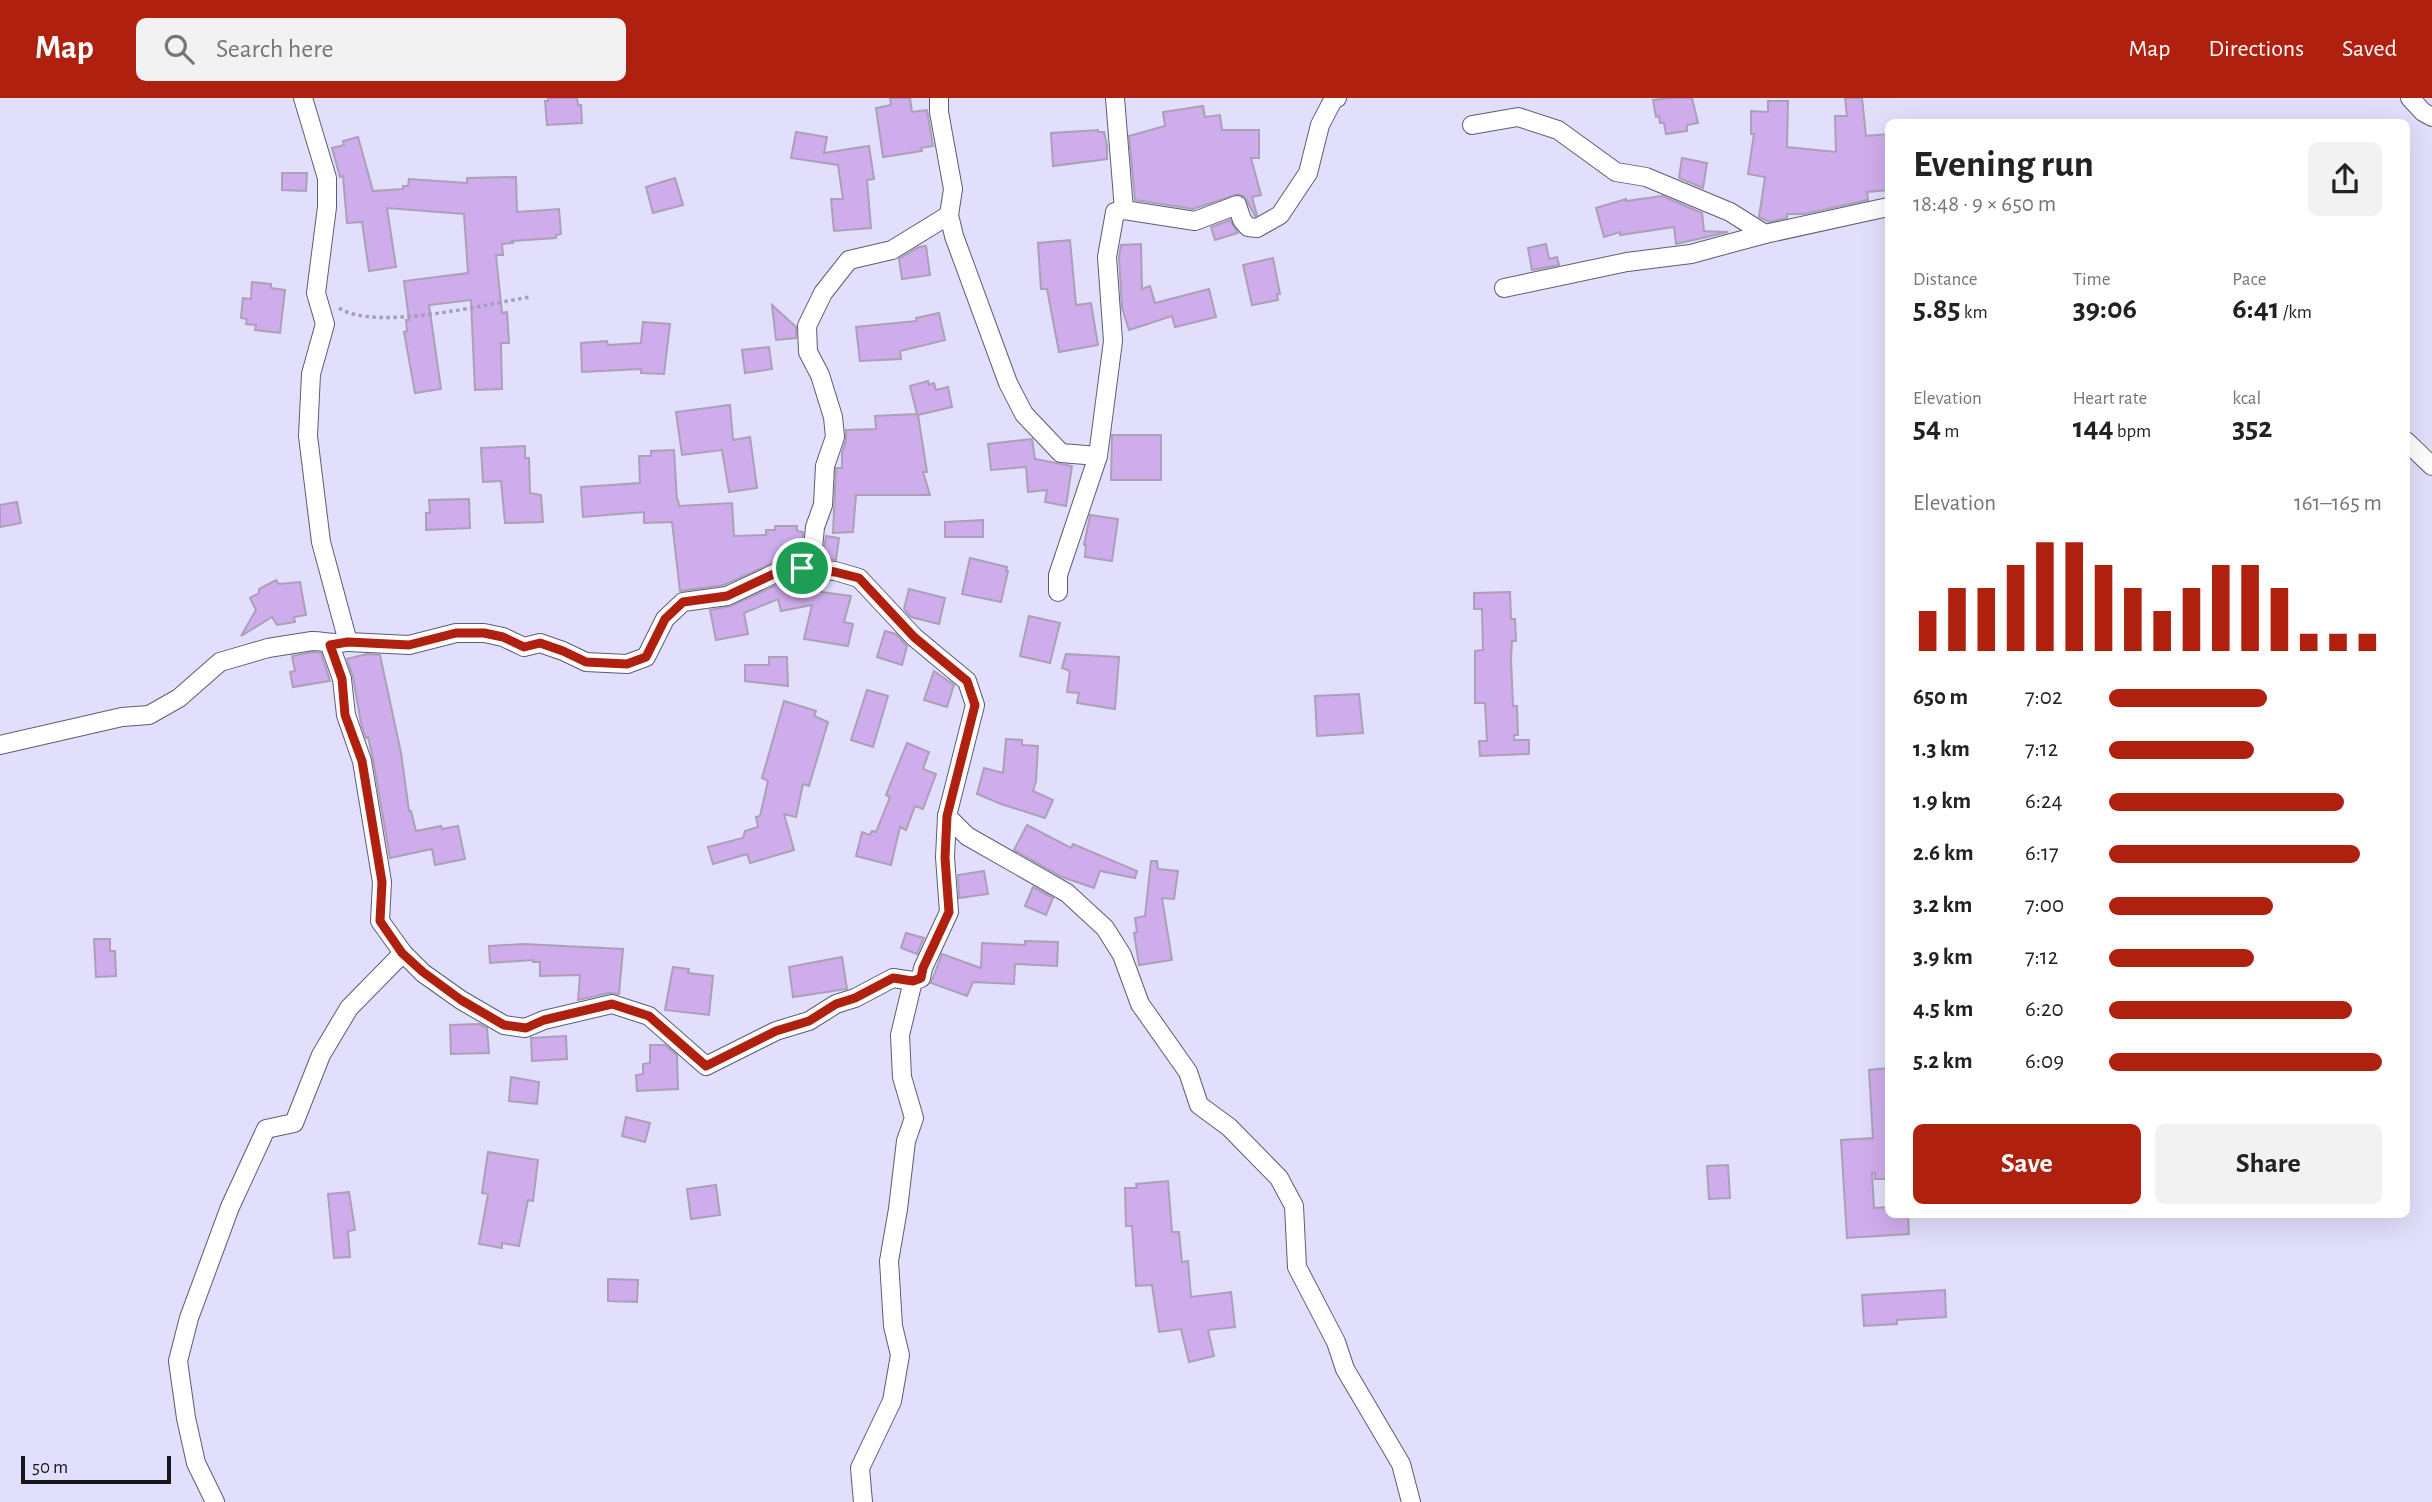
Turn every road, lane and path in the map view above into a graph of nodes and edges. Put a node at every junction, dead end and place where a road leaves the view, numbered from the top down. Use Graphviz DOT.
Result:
graph roads {
  1 [pos="303,98"];
  2 [pos="939,98"];
  3 [pos="1115,98"];
  4 [pos="1337,98"];
  5 [pos="2410,98"];
  6 [pos="2432,117"];
  7 [pos="1472,125"];
  8 [pos="1885,208"];
  9 [pos="1124,210"];
  10 [pos="949,215"];
  11 [pos="1765,234"];
  12 [pos="1504,288"];
  13 [pos="316,293"];
  14 [pos="530,297"];
  15 [pos="2410,445"];
  16 [pos="1098,456"];
  17 [pos="2432,466"];
  18 [pos="802,568"];
  19 [pos="1058,592"];
  20 [pos="339,644"];
  21 [pos="0,745"];
  22 [pos="947,816"];
  23 [pos="402,953"];
  24 [pos="913,981"];
  25 [pos="215,1502"];
  26 [pos="863,1502"];
  27 [pos="1411,1502"];
  1 -- 13 [label="street"];
  2 -- 10 [label="street"];
  3 -- 9 [label="street"];
  4 -- 9 [label="street"];
  5 -- 6 [label="street"];
  7 -- 11 [label="street"];
  8 -- 11 [label="street"];
  9 -- 16 [label="street"];
  10 -- 16 [label="street"];
  10 -- 18 [label="street"];
  11 -- 12 [label="street"];
  13 -- 14 [label="path"];
  13 -- 20 [label="street"];
  15 -- 17 [label="street"];
  16 -- 19 [label="street"];
  18 -- 20 [label="street"];
  18 -- 22 [label="street"];
  20 -- 21 [label="street"];
  20 -- 23 [label="street"];
  22 -- 24 [label="street"];
  22 -- 27 [label="street"];
  23 -- 24 [label="street"];
  23 -- 25 [label="street"];
  24 -- 26 [label="street"];
}
